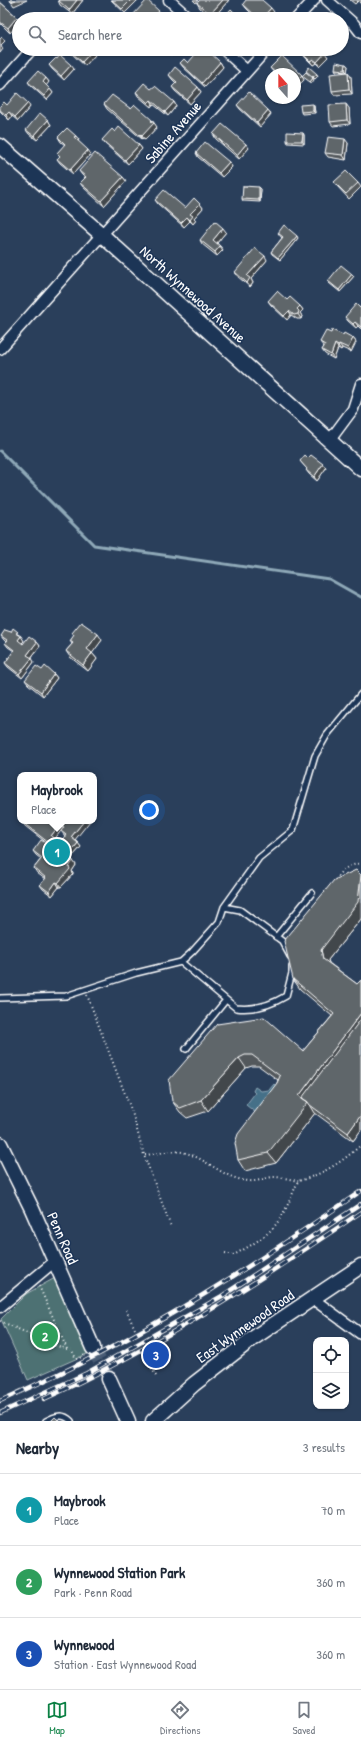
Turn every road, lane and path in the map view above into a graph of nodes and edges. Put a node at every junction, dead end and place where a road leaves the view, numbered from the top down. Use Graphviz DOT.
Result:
graph roads {
  1 [pos="169,0"];
  2 [pos="314,0"];
  3 [pos="327,0"];
  4 [pos="182,12"];
  5 [pos="303,12"];
  6 [pos="340,12"];
  7 [pos="349,20"];
  8 [pos="361,33"];
  9 [pos="26,56"];
  10 [pos="231,56"];
  11 [pos="261,56"];
  12 [pos="247,71"];
  13 [pos="0,85"];
  14 [pos="0,146"];
  15 [pos="102,235"];
  16 [pos="0,349"];
  17 [pos="361,384"];
  18 [pos="330,440"];
  19 [pos="361,468"];
  20 [pos="361,694"];
  21 [pos="361,863"];
  22 [pos="335,881"];
  23 [pos="312,893"];
  24 [pos="224,907"];
  25 [pos="276,937"];
  26 [pos="181,962"];
  27 [pos="85,990"];
  28 [pos="0,998"];
  29 [pos="226,1000"];
  30 [pos="186,1049"];
  31 [pos="0,1144"];
  32 [pos="361,1145"];
  33 [pos="144,1155"];
  34 [pos="3,1160"];
  35 [pos="298,1181"];
  36 [pos="171,1227"];
  37 [pos="224,1253"];
  38 [pos="55,1261"];
  39 [pos="361,1266"];
  40 [pos="36,1277"];
  41 [pos="313,1299"];
  42 [pos="0,1307"];
  43 [pos="126,1310"];
  44 [pos="0,1321"];
  45 [pos="135,1329"];
  46 [pos="361,1334"];
  47 [pos="67,1348"];
  48 [pos="91,1350"];
  49 [pos="144,1354"];
  50 [pos="156,1376"];
  51 [pos="109,1379"];
  52 [pos="46,1421"];
  53 [pos="72,1421"];
  54 [pos="128,1421"];
  55 [pos="153,1421"];
  1 -- 4 [label="street"];
  2 -- 5 [label="street"];
  3 -- 6 [label="street"];
  7 -- 8 [label="street"];
  9 -- 13 [label="street"];
  10 -- 12 [label="street"];
  11 -- 12 [label="street, Sabine Avenue"];
  12 -- 15 [label="street, Sabine Avenue"];
  14 -- 15 [label="street, North Wynnewood Avenue"];
  15 -- 16 [label="street, Sabine Avenue"];
  15 -- 18 [label="street, North Wynnewood Avenue"];
  17 -- 18 [label="street"];
  18 -- 19 [label="street, North Wynnewood Avenue"];
  20 -- 24 [label="lane"];
  21 -- 22 [label="path"];
  23 -- 25 [label="lane"];
  24 -- 25 [label="lane"];
  24 -- 26 [label="lane"];
  25 -- 29 [label="lane"];
  26 -- 27 [label="lane"];
  26 -- 29 [label="lane"];
  27 -- 28 [label="lane"];
  27 -- 33 [label="path"];
  29 -- 30 [label="lane"];
  31 -- 34 [label="street, Penn Road"];
  32 -- 35 [label="path"];
  33 -- 35 [label="path"];
  33 -- 36 [label="path"];
  34 -- 38 [label="street, Penn Road"];
  35 -- 37 [label="path"];
  38 -- 40 [label="street"];
  38 -- 48 [label="street, Penn Road"];
  39 -- 41 [label="street, East Wynnewood Road"];
  40 -- 42 [label="street"];
  40 -- 47 [label="path"];
  41 -- 46 [label="street"];
  41 -- 55 [label="street, East Wynnewood Road"];
  43 -- 45 [label="path"];
  44 -- 47 [label="path"];
  47 -- 48 [label="path"];
  49 -- 50 [label="path"];
  51 -- 54 [label="street"];
  52 -- 53 [label="lane"];
}
